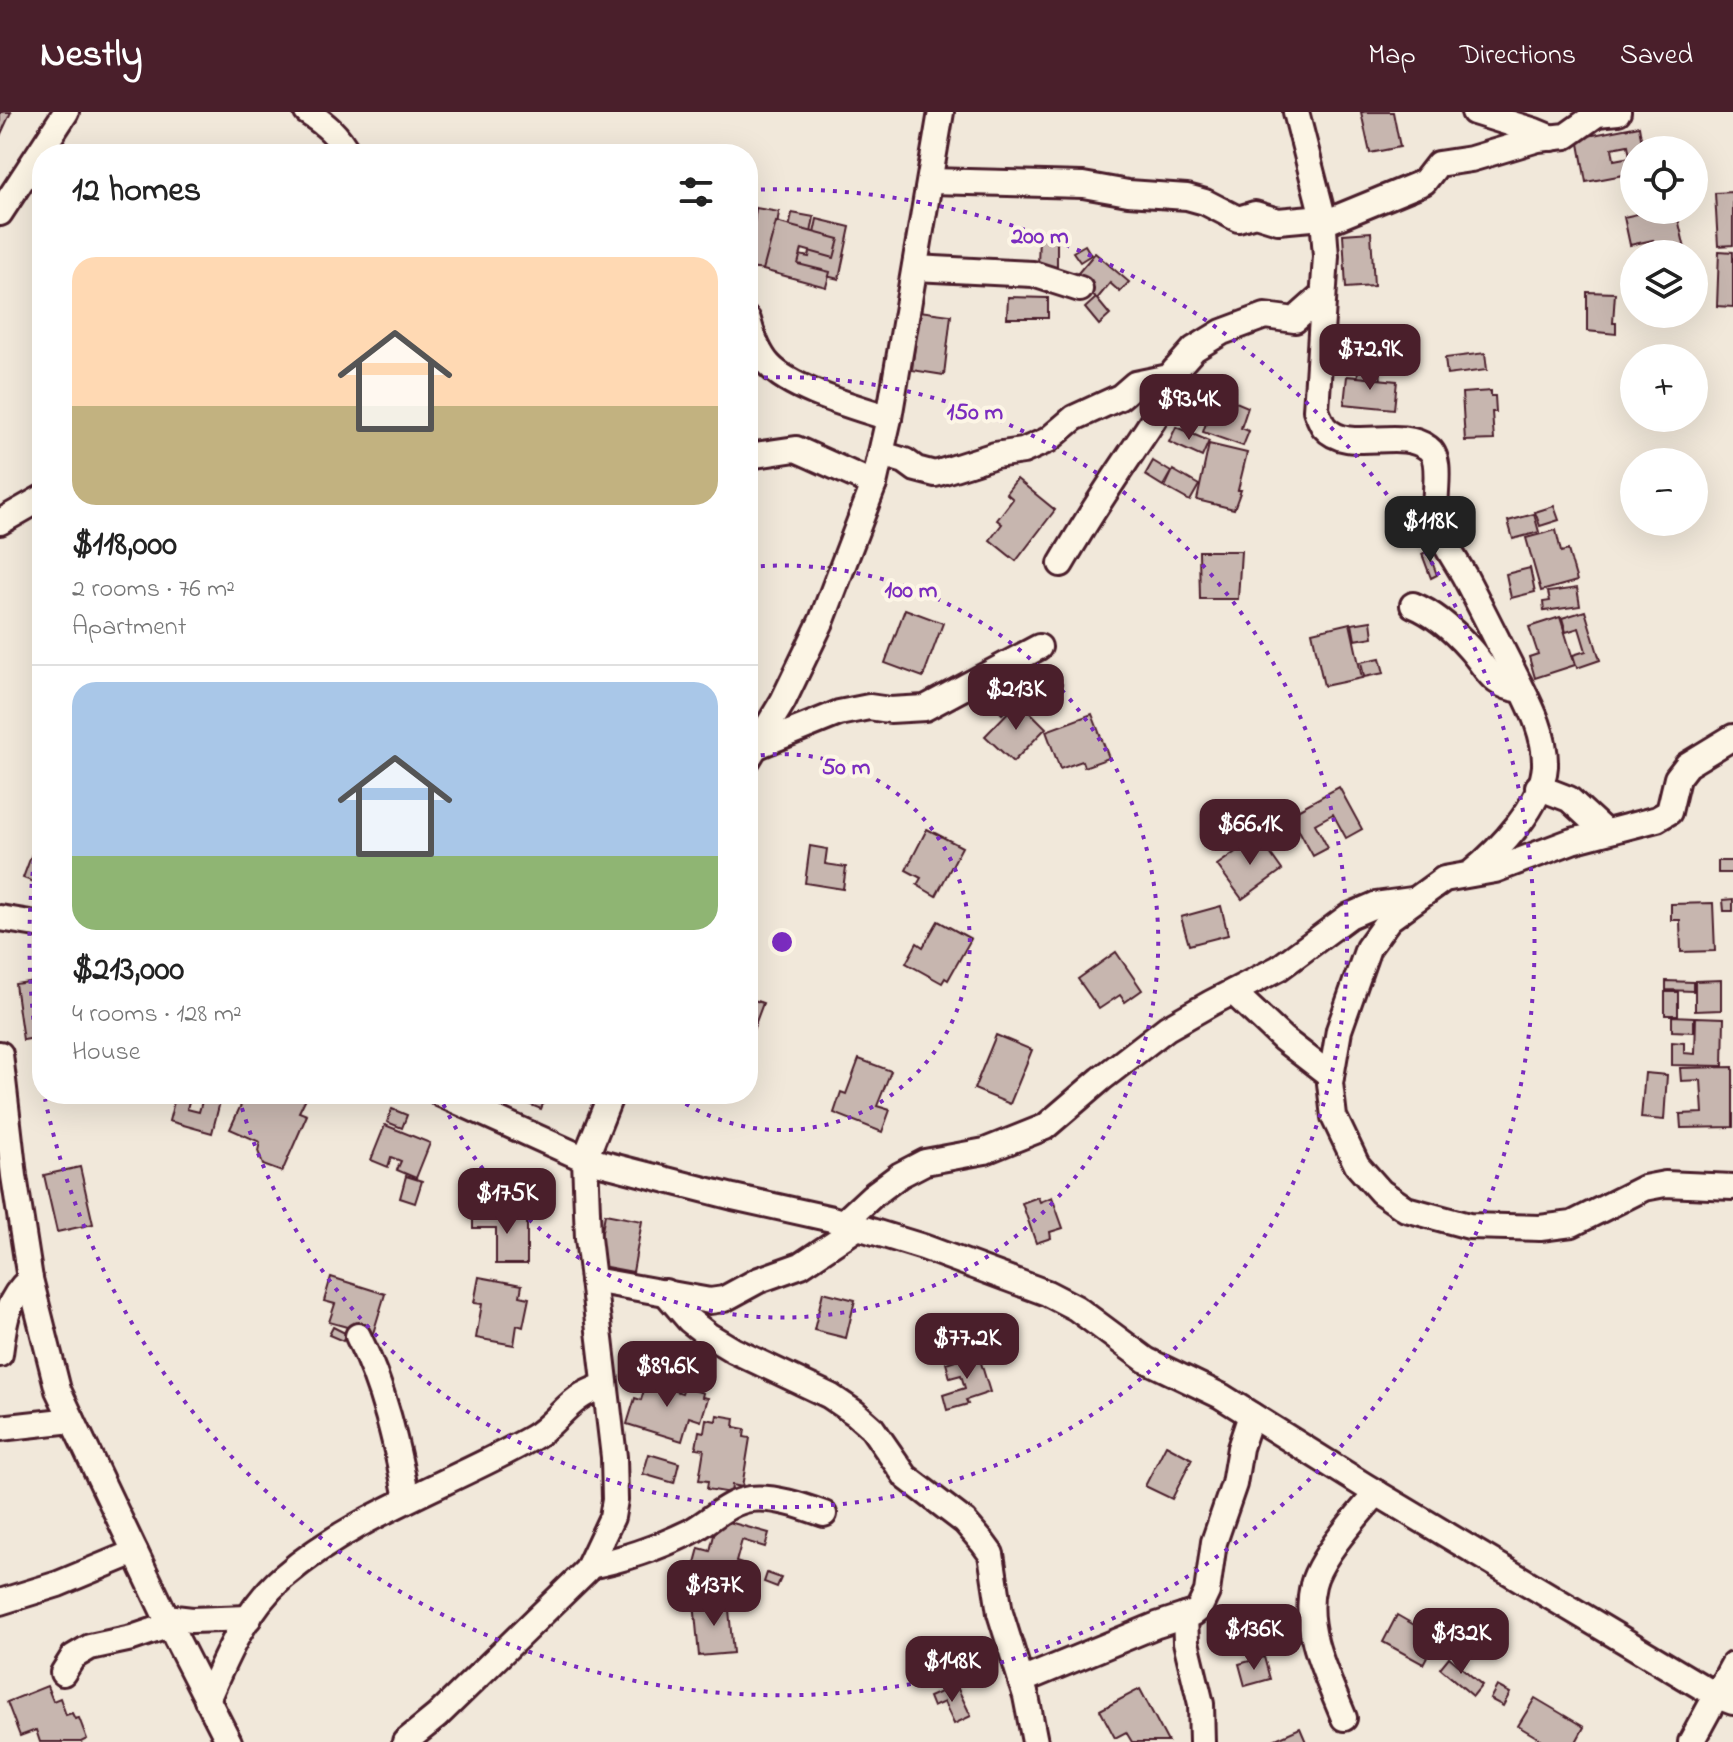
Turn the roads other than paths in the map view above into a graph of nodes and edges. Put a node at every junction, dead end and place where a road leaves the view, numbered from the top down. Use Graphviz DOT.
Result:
graph roads {
  1 [pos="66,112"];
  2 [pos="307,112"];
  3 [pos="342,112"];
  4 [pos="941,112"];
  5 [pos="1296,112"];
  6 [pos="1474,112"];
  7 [pos="1618,112"];
  8 [pos="1552,138"];
  9 [pos="45,144"];
  10 [pos="342,144"];
  11 [pos="344,144"];
  12 [pos="32,164"];
  13 [pos="930,181"];
  14 [pos="0,213"];
  15 [pos="1323,220"];
  16 [pos="915,268"];
  17 [pos="1080,289"];
  18 [pos="1323,295"];
  19 [pos="758,347"];
  20 [pos="1175,370"];
  21 [pos="779,372"];
  22 [pos="758,375"];
  23 [pos="889,418"];
  24 [pos="882,454"];
  25 [pos="758,455"];
  26 [pos="874,484"];
  27 [pos="32,504"];
  28 [pos="0,522"];
  29 [pos="1061,564"];
  30 [pos="1413,605"];
  31 [pos="1039,647"];
  32 [pos="1522,690"];
  33 [pos="1733,737"];
  34 [pos="758,743"];
  35 [pos="758,750"];
  36 [pos="1538,787"];
  37 [pos="1605,832"];
  38 [pos="1470,874"];
  39 [pos="1414,900"];
  40 [pos="0,918"];
  41 [pos="32,923"];
  42 [pos="1233,992"];
  43 [pos="0,1054"];
  44 [pos="1331,1076"];
  45 [pos="463,1104"];
  46 [pos="607,1104"];
  47 [pos="4,1117"];
  48 [pos="585,1159"];
  49 [pos="1733,1187"];
  50 [pos="850,1225"];
  51 [pos="30,1279"];
  52 [pos="593,1280"];
  53 [pos="665,1292"];
  54 [pos="358,1336"];
  55 [pos="0,1354"];
  56 [pos="605,1385"];
  57 [pos="1251,1415"];
  58 [pos="72,1420"];
  59 [pos="0,1428"];
  60 [pos="1377,1493"];
  61 [pos="407,1499"];
  62 [pos="824,1514"];
  63 [pos="135,1552"];
  64 [pos="589,1566"];
  65 [pos="0,1602"];
  66 [pos="1185,1616"];
  67 [pos="249,1618"];
  68 [pos="168,1621"];
  69 [pos="1733,1665"];
  70 [pos="63,1673"];
  71 [pos="1021,1681"];
  72 [pos="1725,1699"];
  73 [pos="207,1700"];
  74 [pos="1344,1718"];
  75 [pos="229,1742"];
  76 [pos="405,1742"];
  77 [pos="1035,1742"];
  78 [pos="1202,1742"];
  79 [pos="1691,1742"];
  1 -- 9 [label="street"];
  2 -- 10 [label="street"];
  3 -- 11 [label="street"];
  4 -- 13 [label="street"];
  5 -- 15 [label="street"];
  6 -- 8 [label="street"];
  7 -- 8 [label="street"];
  8 -- 15 [label="street"];
  12 -- 14 [label="street"];
  13 -- 15 [label="street"];
  13 -- 16 [label="street"];
  15 -- 18 [label="street"];
  16 -- 17 [label="street"];
  16 -- 23 [label="street"];
  18 -- 20 [label="street"];
  18 -- 32 [label="street"];
  19 -- 21 [label="street"];
  20 -- 24 [label="street"];
  20 -- 29 [label="street"];
  21 -- 22 [label="street"];
  21 -- 23 [label="street"];
  23 -- 24 [label="street"];
  24 -- 26 [label="street"];
  25 -- 26 [label="street"];
  26 -- 34 [label="street"];
  27 -- 28 [label="street"];
  30 -- 32 [label="street"];
  31 -- 35 [label="street"];
  32 -- 36 [label="street"];
  33 -- 37 [label="street"];
  36 -- 37 [label="street"];
  36 -- 38 [label="street"];
  37 -- 38 [label="street"];
  38 -- 39 [label="street"];
  39 -- 42 [label="street"];
  39 -- 44 [label="street"];
  40 -- 41 [label="street"];
  42 -- 44 [label="street"];
  42 -- 50 [label="street"];
  43 -- 47 [label="street"];
  44 -- 49 [label="street"];
  45 -- 48 [label="street"];
  46 -- 48 [label="street"];
  47 -- 51 [label="street"];
  48 -- 50 [label="street"];
  48 -- 52 [label="street"];
  50 -- 53 [label="street"];
  50 -- 57 [label="street"];
  51 -- 55 [label="street"];
  51 -- 58 [label="street"];
  52 -- 53 [label="street"];
  52 -- 56 [label="street"];
  53 -- 71 [label="street"];
  54 -- 61 [label="street"];
  56 -- 61 [label="street"];
  56 -- 64 [label="street"];
  57 -- 60 [label="street"];
  57 -- 66 [label="street"];
  58 -- 59 [label="street"];
  58 -- 63 [label="street"];
  60 -- 72 [label="street"];
  60 -- 74 [label="street"];
  61 -- 67 [label="street"];
  62 -- 64 [label="street"];
  63 -- 65 [label="street"];
  63 -- 68 [label="street"];
  64 -- 76 [label="street"];
  66 -- 71 [label="street"];
  66 -- 78 [label="street"];
  67 -- 68 [label="street"];
  67 -- 73 [label="street"];
  68 -- 70 [label="street"];
  68 -- 73 [label="street"];
  69 -- 72 [label="street"];
  71 -- 77 [label="street"];
  72 -- 79 [label="street"];
  73 -- 75 [label="street"];
}
